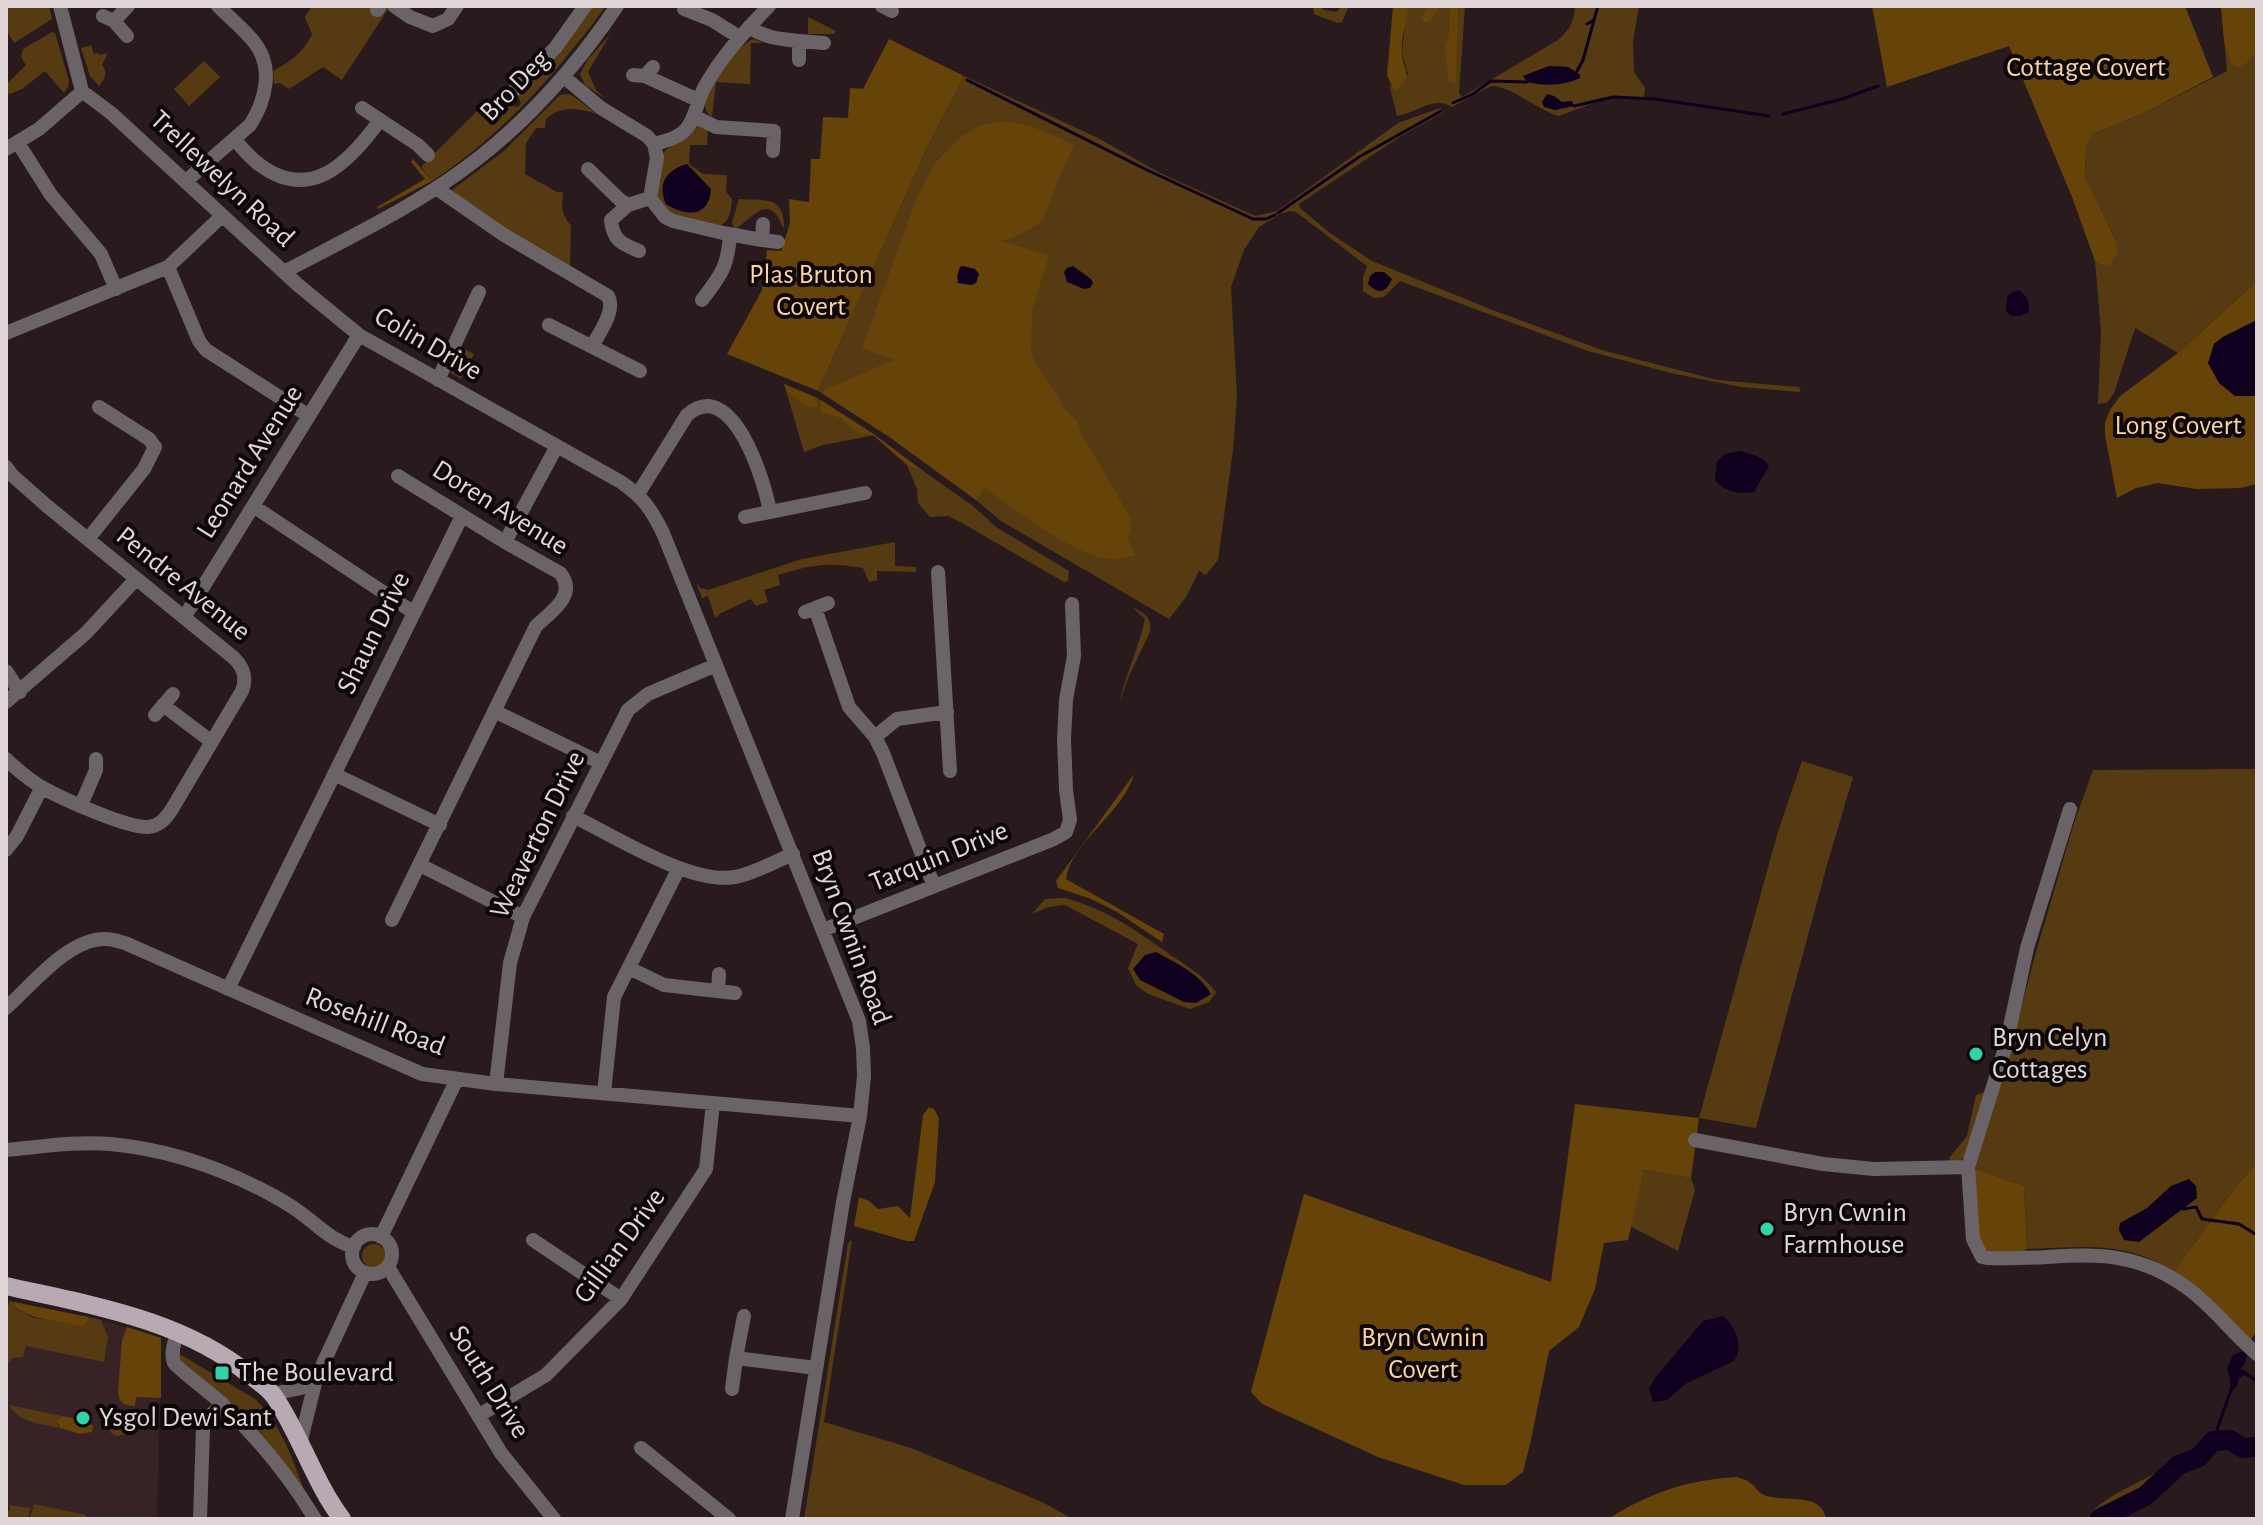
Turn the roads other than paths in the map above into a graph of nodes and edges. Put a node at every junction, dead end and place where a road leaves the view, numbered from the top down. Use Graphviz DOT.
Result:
graph roads {
  1 [pos="60,6"];
  2 [pos="128,6"];
  3 [pos="219,6"];
  4 [pos="394,6"];
  5 [pos="457,6"];
  6 [pos="585,6"];
  7 [pos="617,6"];
  8 [pos="769,6"];
  9 [pos="684,9"];
  10 [pos="744,32"];
  11 [pos="127,36"];
  12 [pos="799,41"];
  13 [pos="824,43"];
  14 [pos="799,60"];
  15 [pos="644,73"];
  16 [pos="564,77"];
  17 [pos="82,93"];
  18 [pos="698,100"];
  19 [pos="509,102"];
  20 [pos="362,108"];
  21 [pos="694,116"];
  22 [pos="380,120"];
  23 [pos="234,139"];
  24 [pos="654,144"];
  25 [pos="12,146"];
  26 [pos="773,151"];
  27 [pos="428,155"];
  28 [pos="588,169"];
  29 [pos="186,181"];
  30 [pos="436,188"];
  31 [pos="650,198"];
  32 [pos="628,205"];
  33 [pos="222,216"];
  34 [pos="730,234"];
  35 [pos="778,242"];
  36 [pos="639,251"];
  37 [pos="168,267"];
  38 [pos="284,272"];
  39 [pos="116,289"];
  40 [pos="479,292"];
  41 [pos="702,300"];
  42 [pos="555,331"];
  43 [pos="6,333"];
  44 [pos="359,335"];
  45 [pos="593,345"];
  46 [pos="641,372"];
  47 [pos="438,380"];
  48 [pos="99,407"];
  49 [pos="309,416"];
  50 [pos="557,446"];
  51 [pos="6,467"];
  52 [pos="398,476"];
  53 [pos="865,493"];
  54 [pos="638,494"];
  55 [pos="253,506"];
  56 [pos="770,512"];
  57 [pos="462,516"];
  58 [pos="745,517"];
  59 [pos="88,539"];
  60 [pos="505,542"];
  61 [pos="936,572"];
  62 [pos="136,579"];
  63 [pos="1072,604"];
  64 [pos="816,608"];
  65 [pos="413,612"];
  66 [pos="185,616"];
  67 [pos="1074,637"];
  68 [pos="1056,638"];
  69 [pos="716,665"];
  70 [pos="6,671"];
  71 [pos="20,692"];
  72 [pos="6,702"];
  73 [pos="164,705"];
  74 [pos="494,711"];
  75 [pos="947,712"];
  76 [pos="875,737"];
  77 [pos="212,742"];
  78 [pos="6,759"];
  79 [pos="96,759"];
  80 [pos="601,763"];
  81 [pos="950,771"];
  82 [pos="334,774"];
  83 [pos="42,787"];
  84 [pos="81,805"];
  85 [pos="2070,809"];
  86 [pos="573,816"];
  87 [pos="440,825"];
  88 [pos="6,850"];
  89 [pos="793,854"];
  90 [pos="420,865"];
  91 [pos="679,868"];
  92 [pos="934,886"];
  93 [pos="523,917"];
  94 [pos="393,920"];
  95 [pos="823,930"];
  96 [pos="629,968"];
  97 [pos="719,974"];
  98 [pos="228,989"];
  99 [pos="718,990"];
  100 [pos="735,993"];
  101 [pos="8,1003"];
  102 [pos="457,1079"];
  103 [pos="496,1084"];
  104 [pos="604,1093"];
  105 [pos="713,1103"];
  106 [pos="860,1116"];
  107 [pos="1695,1140"];
  108 [pos="6,1150"];
  109 [pos="1968,1167"];
  110 [pos="381,1237"];
  111 [pos="533,1240"];
  112 [pos="354,1247"];
  113 [pos="388,1267"];
  114 [pos="365,1273"];
  115 [pos="6,1286"];
  116 [pos="621,1299"];
  117 [pos="744,1316"];
  118 [pos="177,1332"];
  119 [pos="2251,1349"];
  120 [pos="736,1358"];
  121 [pos="816,1368"];
  122 [pos="316,1379"];
  123 [pos="732,1389"];
  124 [pos="273,1394"];
  125 [pos="222,1403"];
  126 [pos="478,1416"];
  127 [pos="300,1444"];
  128 [pos="641,1448"];
  129 [pos="200,1519"];
  130 [pos="315,1519"];
  131 [pos="342,1519"];
  132 [pos="554,1519"];
  133 [pos="729,1519"];
  134 [pos="792,1519"];
  1 -- 17 [label="street"];
  2 -- 11 [label="street"];
  3 -- 23 [label="street"];
  4 -- 5 [label="street"];
  6 -- 19 [label="street"];
  7 -- 16 [label="street, Bro Deg"];
  8 -- 10 [label="street"];
  9 -- 10 [label="street"];
  10 -- 12 [label="street"];
  10 -- 18 [label="street"];
  12 -- 13 [label="street"];
  12 -- 14 [label="street"];
  15 -- 18 [label="street"];
  16 -- 24 [label="street"];
  16 -- 30 [label="street, Bro Deg"];
  17 -- 25 [label="street"];
  17 -- 29 [label="street, Trellewelyn Road"];
  18 -- 21 [label="street"];
  20 -- 22 [label="street"];
  21 -- 24 [label="street"];
  21 -- 26 [label="street"];
  22 -- 23 [label="street"];
  22 -- 27 [label="street"];
  23 -- 29 [label="street"];
  24 -- 31 [label="street"];
  25 -- 39 [label="street"];
  28 -- 32 [label="street"];
  29 -- 33 [label="street, Trellewelyn Road"];
  30 -- 38 [label="street, Trellewelyn Road"];
  30 -- 45 [label="street"];
  31 -- 32 [label="street"];
  31 -- 34 [label="street"];
  32 -- 36 [label="street"];
  33 -- 37 [label="street"];
  33 -- 38 [label="street, Trellewelyn Road"];
  34 -- 35 [label="street"];
  34 -- 41 [label="street"];
  37 -- 39 [label="street"];
  37 -- 49 [label="street"];
  38 -- 44 [label="street, Colin Drive"];
  39 -- 43 [label="street"];
  40 -- 47 [label="street"];
  42 -- 45 [label="street"];
  44 -- 47 [label="street, Colin Drive"];
  44 -- 49 [label="street, Leonard Avenue"];
  45 -- 46 [label="street"];
  47 -- 50 [label="street, Colin Drive"];
  48 -- 59 [label="street"];
  49 -- 55 [label="street, Leonard Avenue"];
  50 -- 54 [label="street, Bryn Cwnin Road"];
  50 -- 60 [label="street"];
  51 -- 59 [label="street, Pendre Avenue"];
  52 -- 57 [label="street, Doren Avenue"];
  53 -- 56 [label="street"];
  54 -- 56 [label="street"];
  54 -- 69 [label="street, Bryn Cwnin Road"];
  55 -- 65 [label="street"];
  55 -- 66 [label="street, Leonard Avenue"];
  56 -- 58 [label="street"];
  57 -- 60 [label="street, Doren Avenue"];
  57 -- 65 [label="street, Shaun Drive"];
  59 -- 62 [label="street, Pendre Avenue"];
  60 -- 74 [label="street, Doren Avenue"];
  61 -- 75 [label="street"];
  62 -- 66 [label="street, Pendre Avenue"];
  62 -- 71 [label="street"];
  63 -- 67 [label="street"];
  64 -- 76 [label="street"];
  65 -- 82 [label="street, Shaun Drive"];
  66 -- 77 [label="street, Pendre Avenue"];
  67 -- 68 [label="street"];
  67 -- 92 [label="street, Tarquin Drive"];
  69 -- 80 [label="street, Weaverton Drive"];
  69 -- 89 [label="street, Bryn Cwnin Road"];
  70 -- 71 [label="street"];
  71 -- 72 [label="street"];
  73 -- 77 [label="street"];
  74 -- 80 [label="street"];
  74 -- 87 [label="street, Doren Avenue"];
  75 -- 76 [label="street"];
  75 -- 81 [label="street"];
  76 -- 92 [label="street"];
  77 -- 84 [label="street, Pendre Avenue"];
  78 -- 83 [label="street, Pendre Avenue"];
  79 -- 84 [label="street"];
  80 -- 86 [label="street, Weaverton Drive"];
  82 -- 87 [label="street"];
  82 -- 98 [label="street, Shaun Drive"];
  83 -- 84 [label="street, Pendre Avenue"];
  83 -- 88 [label="street"];
  85 -- 109 [label="street"];
  86 -- 91 [label="street"];
  86 -- 93 [label="street, Weaverton Drive"];
  87 -- 90 [label="street, Doren Avenue"];
  89 -- 91 [label="street"];
  89 -- 95 [label="street, Bryn Cwnin Road"];
  90 -- 93 [label="street"];
  90 -- 94 [label="street, Doren Avenue"];
  91 -- 96 [label="street"];
  92 -- 95 [label="street, Tarquin Drive"];
  93 -- 103 [label="street, Weaverton Drive"];
  95 -- 106 [label="street, Bryn Cwnin Road"];
  96 -- 99 [label="street"];
  96 -- 104 [label="street"];
  97 -- 99 [label="street"];
  98 -- 101 [label="street, Rosehill Road"];
  98 -- 102 [label="street, Rosehill Road"];
  99 -- 100 [label="street"];
  102 -- 103 [label="street, Rosehill Road"];
  102 -- 110 [label="street"];
  103 -- 104 [label="street, Rosehill Road"];
  104 -- 105 [label="street, Rosehill Road"];
  105 -- 106 [label="street, Rosehill Road"];
  105 -- 116 [label="street, Gillian Drive"];
  106 -- 121 [label="street, Bryn Cwnin Road"];
  107 -- 109 [label="street"];
  108 -- 112 [label="street"];
  109 -- 119 [label="street"];
  110 -- 112 [label="street"];
  110 -- 113 [label="street"];
  111 -- 116 [label="street"];
  112 -- 114 [label="street"];
  113 -- 114 [label="street"];
  113 -- 126 [label="street, South Drive"];
  114 -- 122 [label="street"];
  115 -- 118 [label="main road"];
  116 -- 126 [label="street, Gillian Drive"];
  117 -- 120 [label="street"];
  118 -- 124 [label="main road"];
  118 -- 125 [label="street"];
  120 -- 121 [label="street"];
  120 -- 123 [label="street"];
  121 -- 134 [label="street, Bryn Cwnin Road"];
  122 -- 124 [label="street"];
  122 -- 127 [label="street"];
  124 -- 127 [label="main road"];
  125 -- 129 [label="street"];
  125 -- 130 [label="street"];
  126 -- 132 [label="street, South Drive"];
  127 -- 131 [label="main road"];
  128 -- 133 [label="street"];
}
